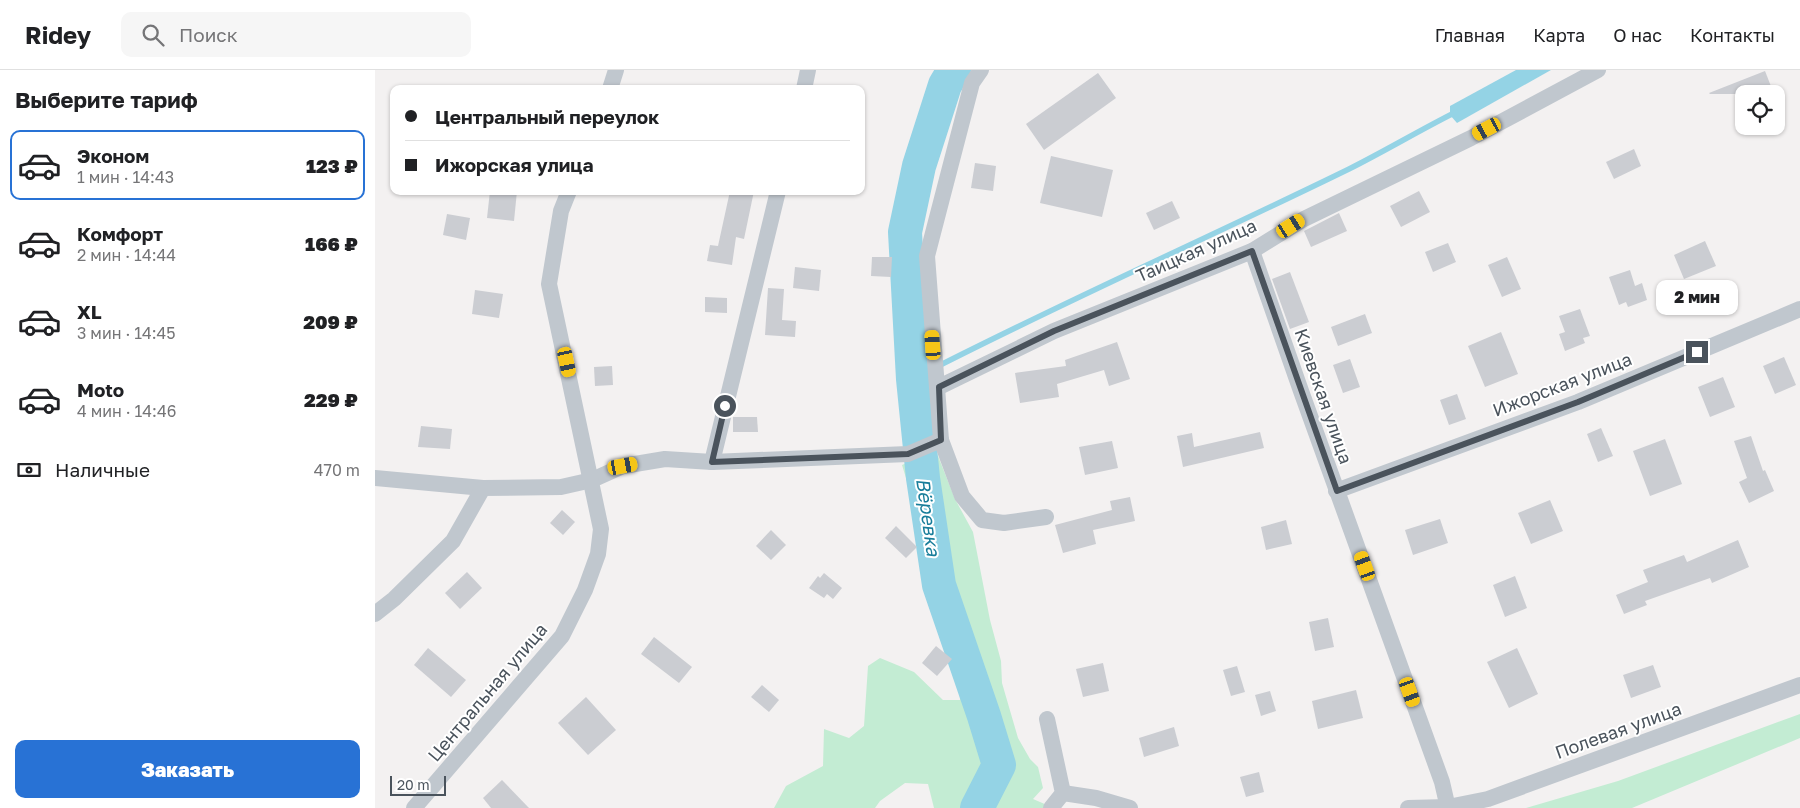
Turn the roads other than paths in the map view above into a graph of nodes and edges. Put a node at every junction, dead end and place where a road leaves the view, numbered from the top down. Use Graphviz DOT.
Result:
graph roads {
  1 [pos="617,70"];
  2 [pos="808,70"];
  3 [pos="981,70"];
  4 [pos="1598,70"];
  5 [pos="611,85"];
  6 [pos="805,85"];
  7 [pos="567,195"];
  8 [pos="777,195"];
  9 [pos="1252,251"];
  10 [pos="1800,309"];
  11 [pos="939,387"];
  12 [pos="941,440"];
  13 [pos="712,462"];
  14 [pos="375,478"];
  15 [pos="592,480"];
  16 [pos="483,488"];
  17 [pos="1337,491"];
  18 [pos="1046,517"];
  19 [pos="375,614"];
  20 [pos="1800,685"];
  21 [pos="1047,719"];
  22 [pos="1063,793"];
  23 [pos="1448,807"];
  24 [pos="414,808"];
  25 [pos="1051,808"];
  26 [pos="1130,808"];
  27 [pos="1408,808"];
  1 -- 5 [label="street"];
  2 -- 6 [label="street"];
  3 -- 11 [label="street"];
  4 -- 9 [label="street, Таицкая улица"];
  7 -- 15 [label="street, Центральная улица"];
  8 -- 13 [label="street"];
  9 -- 11 [label="street, Таицкая улица"];
  9 -- 17 [label="street, Киевская улица"];
  10 -- 17 [label="street, Ижорская улица"];
  11 -- 12 [label="street"];
  12 -- 13 [label="street"];
  12 -- 18 [label="street"];
  13 -- 15 [label="street"];
  14 -- 16 [label="street"];
  15 -- 16 [label="street"];
  15 -- 24 [label="street, Центральная улица"];
  16 -- 19 [label="street"];
  17 -- 23 [label="street, Киевская улица"];
  20 -- 23 [label="street, Полевая улица"];
  21 -- 22 [label="street"];
  22 -- 25 [label="street"];
  22 -- 26 [label="street"];
  23 -- 27 [label="street, Полевая улица"];
}
